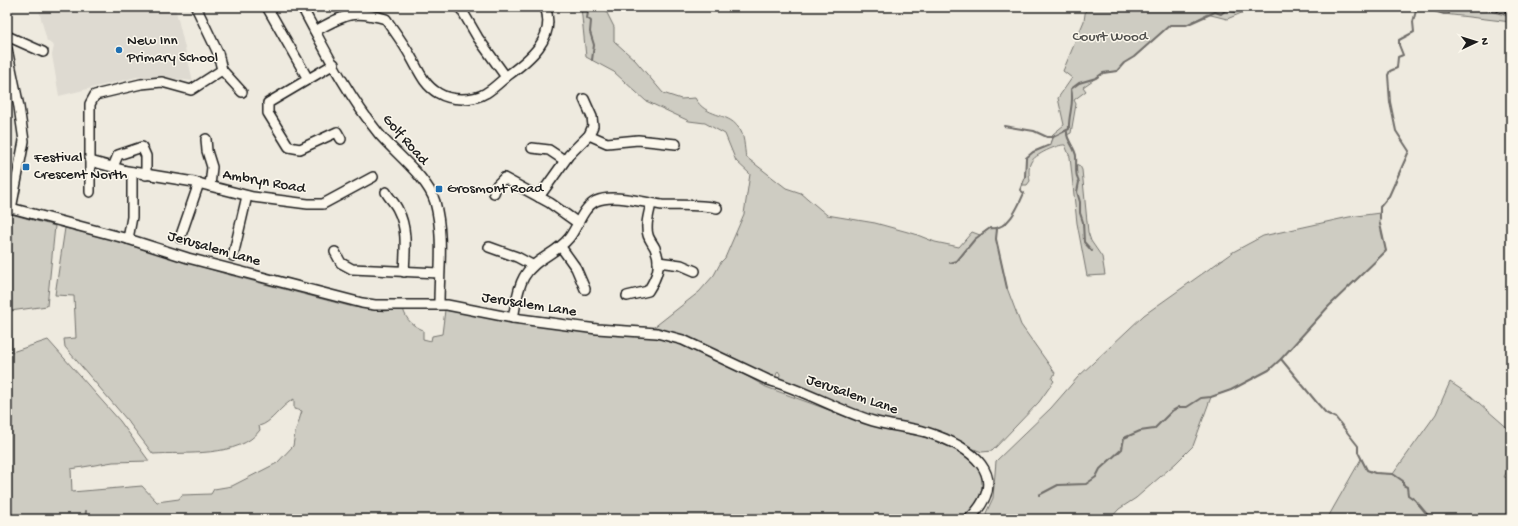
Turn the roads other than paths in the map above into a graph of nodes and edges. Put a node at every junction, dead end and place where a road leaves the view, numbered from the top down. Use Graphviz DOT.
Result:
graph roads {
  1 [pos="196,7"];
  2 [pos="267,7"];
  3 [pos="302,7"];
  4 [pos="380,7"];
  5 [pos="460,7"];
  6 [pos="545,7"];
  7 [pos="377,16"];
  8 [pos="315,31"];
  9 [pos="7,36"];
  10 [pos="7,49"];
  11 [pos="43,52"];
  12 [pos="334,64"];
  13 [pos="222,70"];
  14 [pos="506,77"];
  15 [pos="308,79"];
  16 [pos="242,92"];
  17 [pos="584,99"];
  18 [pos="589,135"];
  19 [pos="206,138"];
  20 [pos="341,139"];
  21 [pos="676,144"];
  22 [pos="532,148"];
  23 [pos="564,160"];
  24 [pos="90,161"];
  25 [pos="113,167"];
  26 [pos="132,172"];
  27 [pos="146,175"];
  28 [pos="373,177"];
  29 [pos="199,183"];
  30 [pos="210,186"];
  31 [pos="90,192"];
  32 [pos="386,192"];
  33 [pos="494,194"];
  34 [pos="247,196"];
  35 [pos="539,197"];
  36 [pos="651,204"];
  37 [pos="9,208"];
  38 [pos="717,208"];
  39 [pos="578,223"];
  40 [pos="180,238"];
  41 [pos="128,239"];
  42 [pos="489,247"];
  43 [pos="561,247"];
  44 [pos="335,252"];
  45 [pos="233,256"];
  46 [pos="658,262"];
  47 [pos="532,265"];
  48 [pos="695,271"];
  49 [pos="404,272"];
  50 [pos="439,273"];
  51 [pos="585,289"];
  52 [pos="627,296"];
  53 [pos="439,304"];
  54 [pos="513,318"];
  55 [pos="978,511"];
  56 [pos="969,519"];
  57 [pos="983,519"];
  1 -- 13 [label="street"];
  2 -- 15 [label="street"];
  3 -- 8 [label="street, Golf Road"];
  4 -- 7 [label="street"];
  5 -- 14 [label="street"];
  6 -- 14 [label="street"];
  7 -- 8 [label="street"];
  7 -- 14 [label="street"];
  8 -- 12 [label="street, Golf Road"];
  9 -- 11 [label="street"];
  10 -- 37 [label="street"];
  12 -- 15 [label="street"];
  12 -- 50 [label="street, Golf Road"];
  13 -- 16 [label="street"];
  13 -- 24 [label="street"];
  15 -- 20 [label="street"];
  17 -- 18 [label="street"];
  18 -- 21 [label="street"];
  18 -- 23 [label="street"];
  19 -- 30 [label="street"];
  22 -- 23 [label="street"];
  23 -- 35 [label="street"];
  24 -- 25 [label="street, Ambryn Road"];
  24 -- 31 [label="street"];
  25 -- 26 [label="street, Ambryn Road"];
  25 -- 27 [label="street"];
  26 -- 27 [label="street, Ambryn Road"];
  26 -- 41 [label="street"];
  27 -- 29 [label="street, Ambryn Road"];
  28 -- 34 [label="street, Ambryn Road"];
  29 -- 30 [label="street, Ambryn Road"];
  29 -- 40 [label="street"];
  30 -- 34 [label="street, Ambryn Road"];
  32 -- 49 [label="street"];
  33 -- 35 [label="street"];
  34 -- 45 [label="street"];
  35 -- 39 [label="street"];
  36 -- 38 [label="street"];
  36 -- 39 [label="street"];
  36 -- 46 [label="street"];
  37 -- 41 [label="street, Jerusalem Lane"];
  39 -- 43 [label="street"];
  41 -- 53 [label="street, Jerusalem Lane"];
  42 -- 47 [label="street"];
  43 -- 47 [label="street"];
  43 -- 51 [label="street"];
  44 -- 49 [label="street"];
  46 -- 48 [label="street"];
  46 -- 52 [label="street"];
  47 -- 54 [label="street"];
  49 -- 50 [label="street"];
  50 -- 53 [label="street, Golf Road"];
  53 -- 54 [label="street, Jerusalem Lane"];
  54 -- 55 [label="street, Jerusalem Lane"];
  55 -- 56 [label="street"];
  55 -- 57 [label="street"];
}
